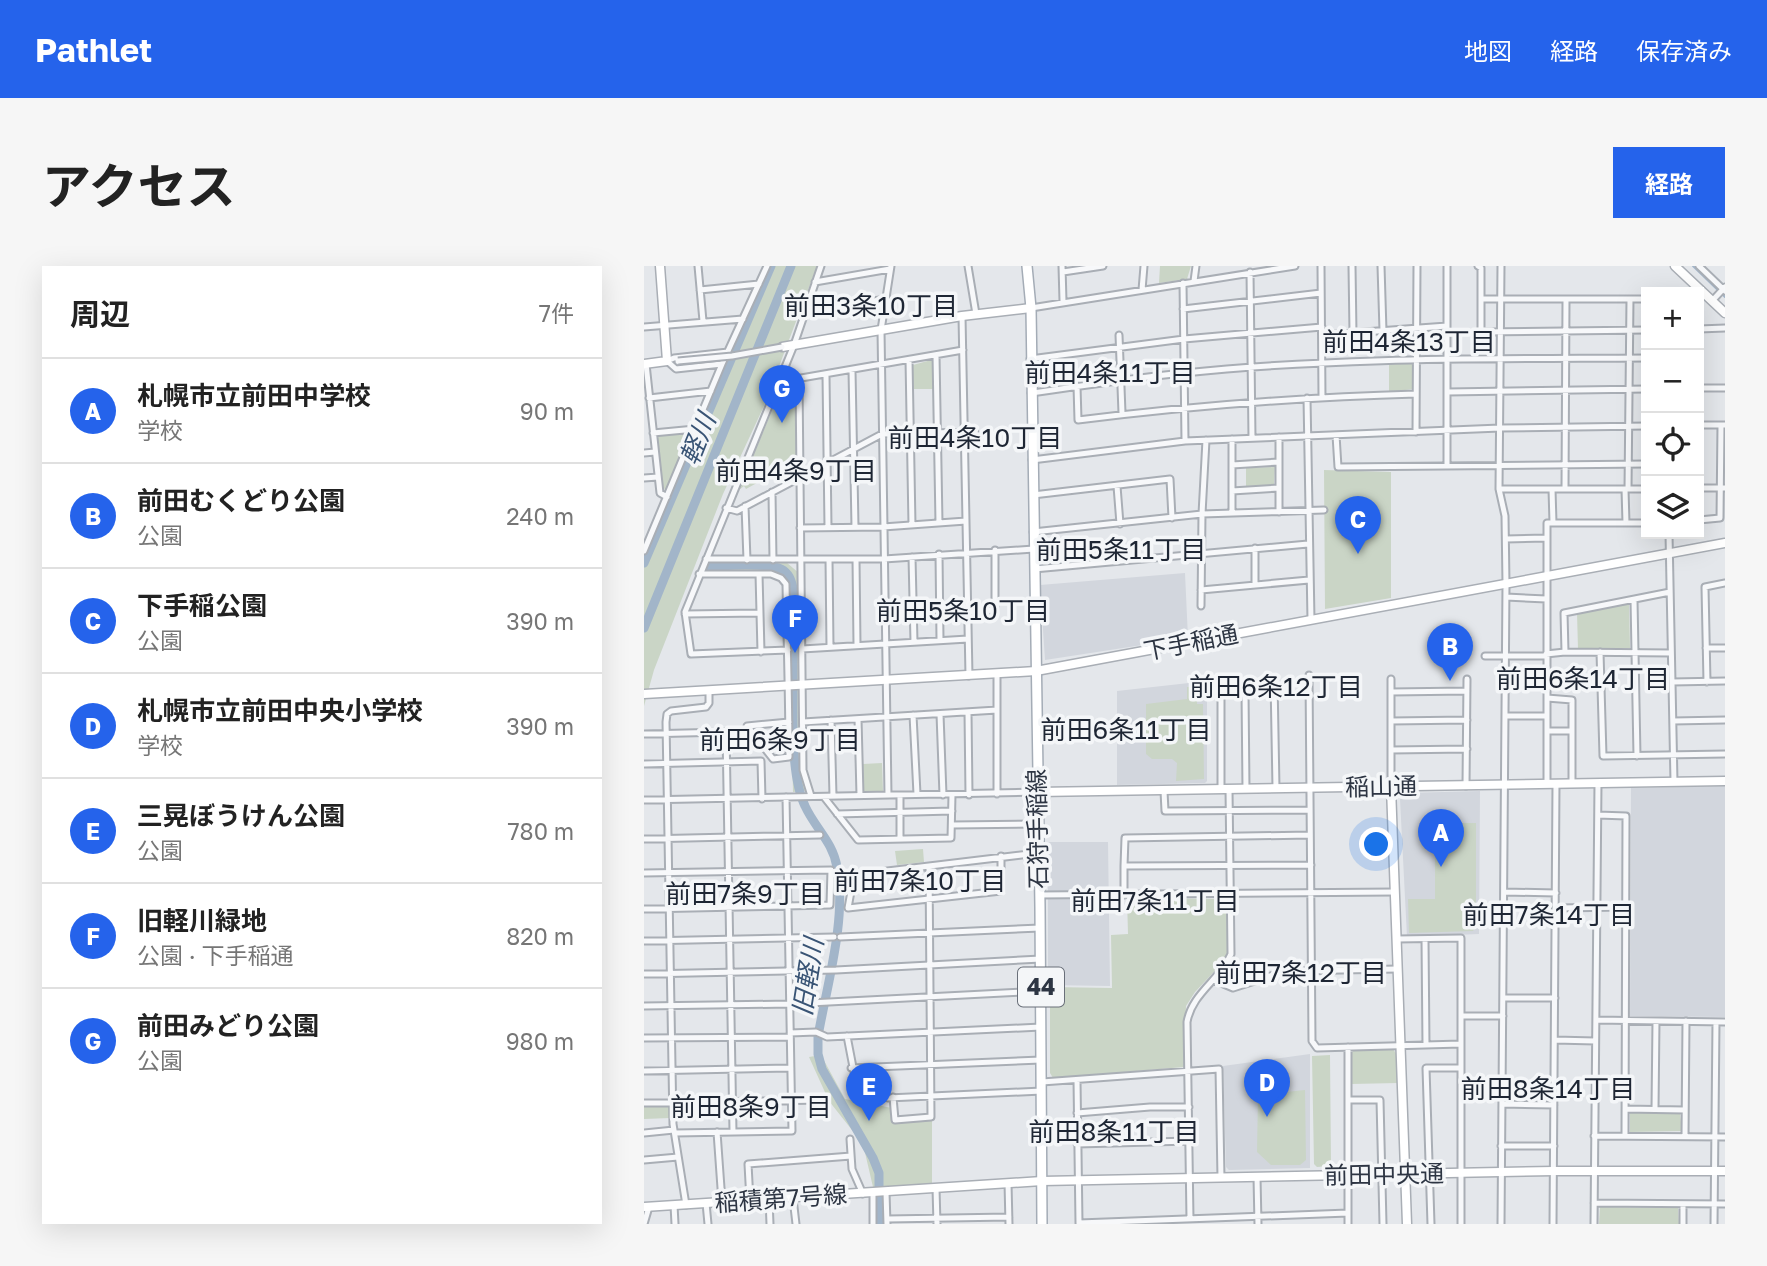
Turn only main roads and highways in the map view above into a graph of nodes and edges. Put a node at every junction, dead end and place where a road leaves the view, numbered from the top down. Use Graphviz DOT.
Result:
graph roads {
  1 [pos="1027,266"];
  2 [pos="1042,1224"];
  1 -- 2 [label="main road, 石狩手稲線 / 44"];
}
